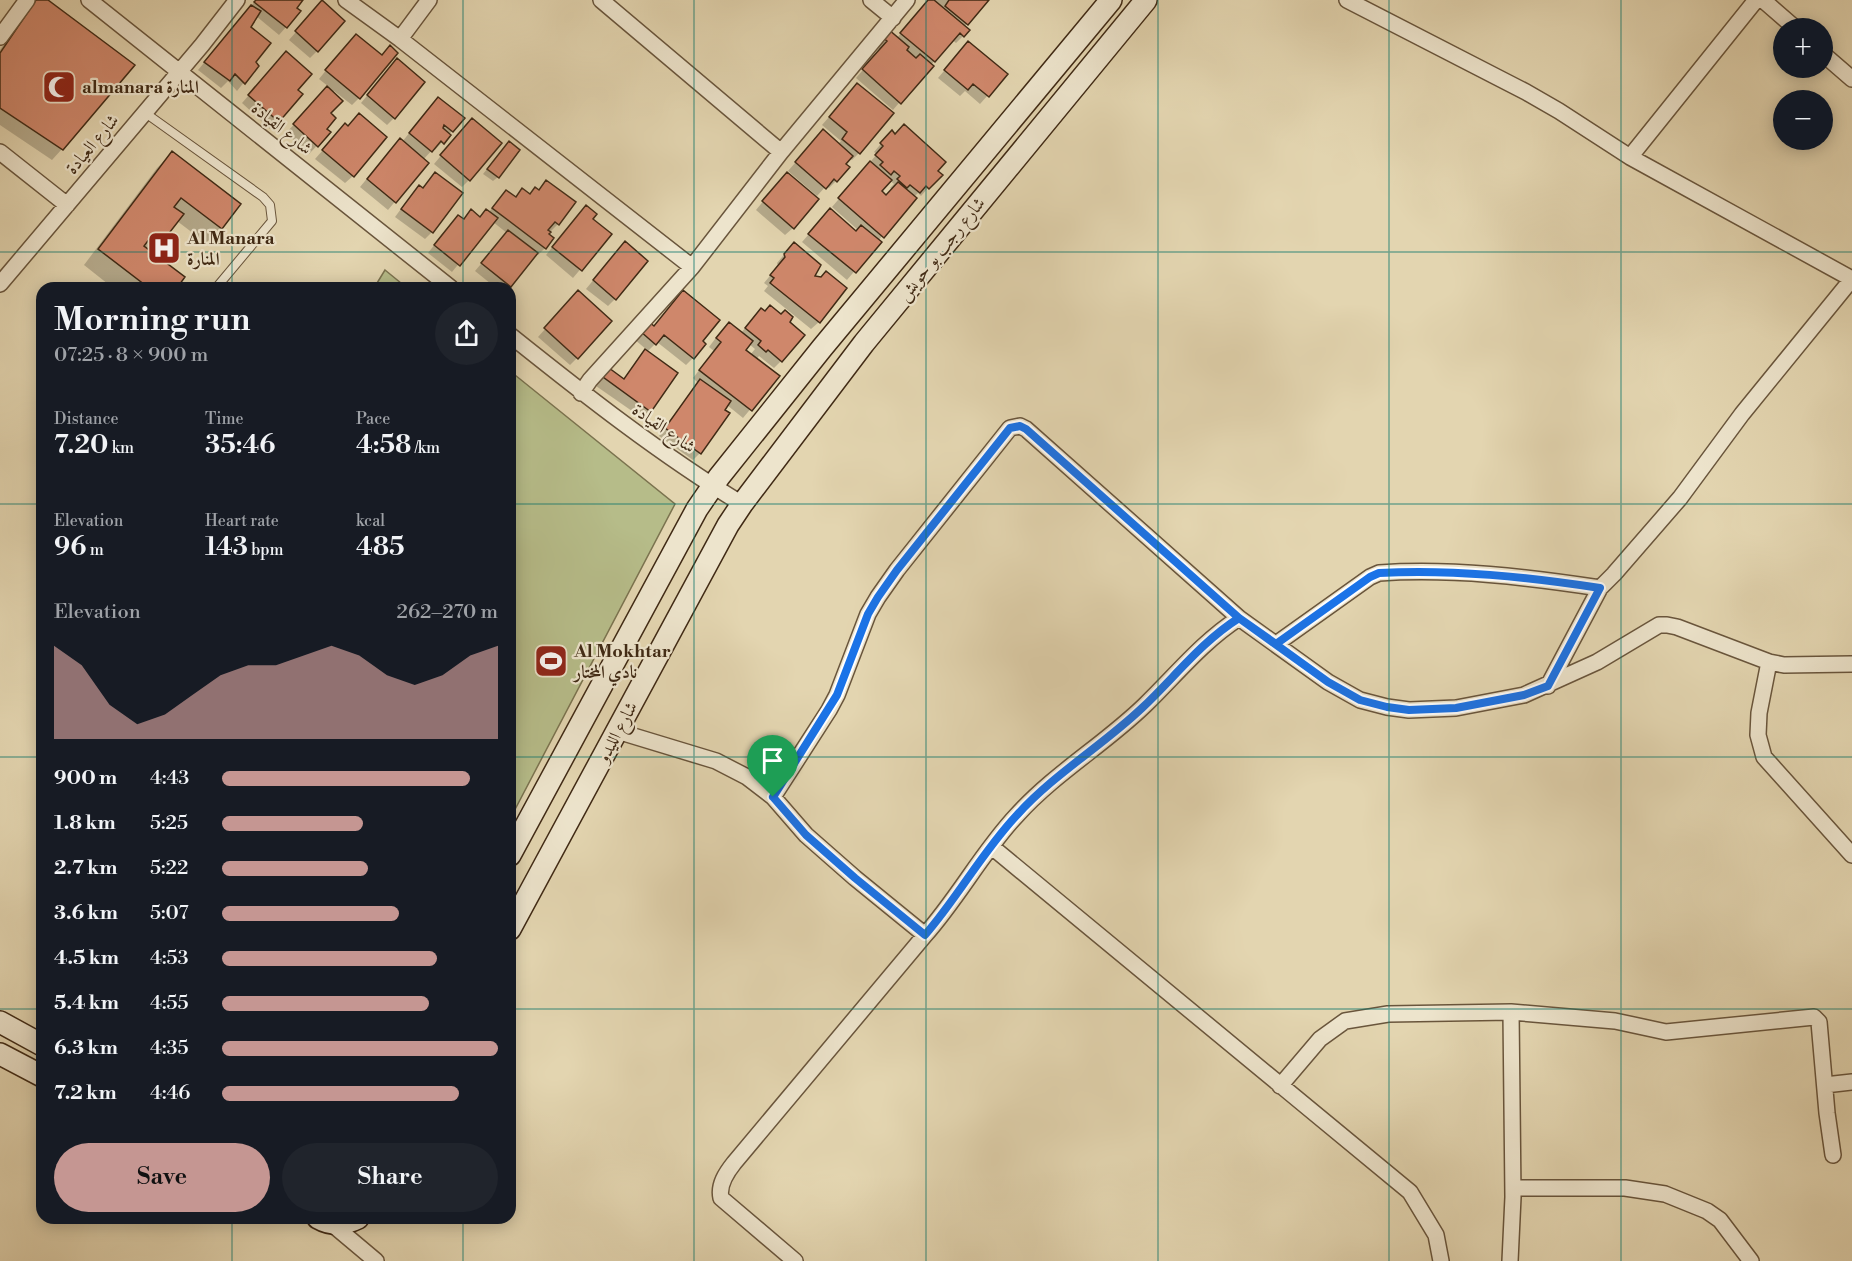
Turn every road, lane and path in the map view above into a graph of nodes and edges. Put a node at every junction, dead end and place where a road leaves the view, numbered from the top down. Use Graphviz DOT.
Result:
graph roads {
  1 [pos="27,0"];
  2 [pos="89,0"];
  3 [pos="237,0"];
  4 [pos="346,0"];
  5 [pos="429,0"];
  6 [pos="601,0"];
  7 [pos="871,0"];
  8 [pos="907,0"];
  9 [pos="1111,0"];
  10 [pos="1146,0"];
  11 [pos="1347,0"];
  12 [pos="1756,0"];
  13 [pos="1763,0"];
  14 [pos="892,18"];
  15 [pos="1784,18"];
  16 [pos="0,37"];
  17 [pos="400,39"];
  18 [pos="1833,63"];
  19 [pos="179,71"];
  20 [pos="1852,79"];
  21 [pos="144,112"];
  22 [pos="0,152"];
  23 [pos="781,152"];
  24 [pos="1630,157"];
  25 [pos="67,205"];
  26 [pos="692,267"];
  27 [pos="1852,279"];
  28 [pos="221,282"];
  29 [pos="443,282"];
  30 [pos="0,284"];
  31 [pos="516,340"];
  32 [pos="581,393"];
  33 [pos="714,486"];
  34 [pos="742,504"];
  35 [pos="1600,588"];
  36 [pos="1239,618"];
  37 [pos="1276,644"];
  38 [pos="1769,662"];
  39 [pos="1852,664"];
  40 [pos="1548,686"];
  41 [pos="617,731"];
  42 [pos="773,797"];
  43 [pos="516,844"];
  44 [pos="992,847"];
  45 [pos="1852,855"];
  46 [pos="516,918"];
  47 [pos="925,935"];
  48 [pos="1511,1012"];
  49 [pos="0,1022"];
  50 [pos="36,1042"];
  51 [pos="0,1054"];
  52 [pos="36,1073"];
  53 [pos="1852,1082"];
  54 [pos="1825,1085"];
  55 [pos="1280,1086"];
  56 [pos="1833,1155"];
  57 [pos="1513,1188"];
  58 [pos="326,1224"];
  59 [pos="376,1261"];
  60 [pos="795,1261"];
  61 [pos="1441,1261"];
  62 [pos="1510,1261"];
  63 [pos="1751,1261"];
  1 -- 16 [label="street"];
  2 -- 19 [label="street, شارع القيادة"];
  3 -- 19 [label="street, شارع العيادة"];
  4 -- 17 [label="street"];
  5 -- 17 [label="street"];
  6 -- 23 [label="street"];
  7 -- 14 [label="street"];
  8 -- 14 [label="street"];
  9 -- 33 [label="main road, شارع رجب بو حويش"];
  10 -- 34 [label="main road, شارع رجب بو حويش"];
  11 -- 24 [label="street"];
  12 -- 24 [label="street"];
  13 -- 15 [label="street"];
  14 -- 23 [label="street"];
  17 -- 26 [label="street"];
  18 -- 20 [label="street"];
  19 -- 21 [label="street, شارع العيادة"];
  19 -- 29 [label="street, شارع القيادة"];
  21 -- 25 [label="street, شارع العيادة"];
  21 -- 28 [label="lane"];
  22 -- 25 [label="street"];
  23 -- 26 [label="street"];
  24 -- 27 [label="street"];
  25 -- 30 [label="street, شارع العيادة"];
  26 -- 32 [label="street"];
  27 -- 35 [label="street"];
  31 -- 32 [label="street, شارع القيادة"];
  32 -- 33 [label="street, شارع القيادة"];
  33 -- 34 [label="street, شارع القيادة"];
  33 -- 43 [label="main road, شارع الليدو"];
  34 -- 41 [label="main road, شارع الليدو"];
  35 -- 37 [label="street"];
  35 -- 40 [label="street"];
  36 -- 37 [label="street"];
  36 -- 42 [label="street"];
  36 -- 44 [label="street"];
  37 -- 40 [label="street"];
  38 -- 39 [label="street"];
  38 -- 40 [label="street"];
  38 -- 45 [label="street"];
  41 -- 42 [label="street"];
  41 -- 46 [label="main road, شارع الليدو"];
  42 -- 47 [label="street"];
  44 -- 47 [label="street"];
  44 -- 55 [label="street"];
  47 -- 60 [label="street"];
  48 -- 54 [label="street"];
  48 -- 55 [label="street"];
  48 -- 57 [label="street"];
  49 -- 50 [label="main road"];
  51 -- 52 [label="main road"];
  53 -- 54 [label="street"];
  54 -- 56 [label="street"];
  55 -- 61 [label="street"];
  57 -- 62 [label="street"];
  57 -- 63 [label="street"];
  58 -- 59 [label="street"];
}
